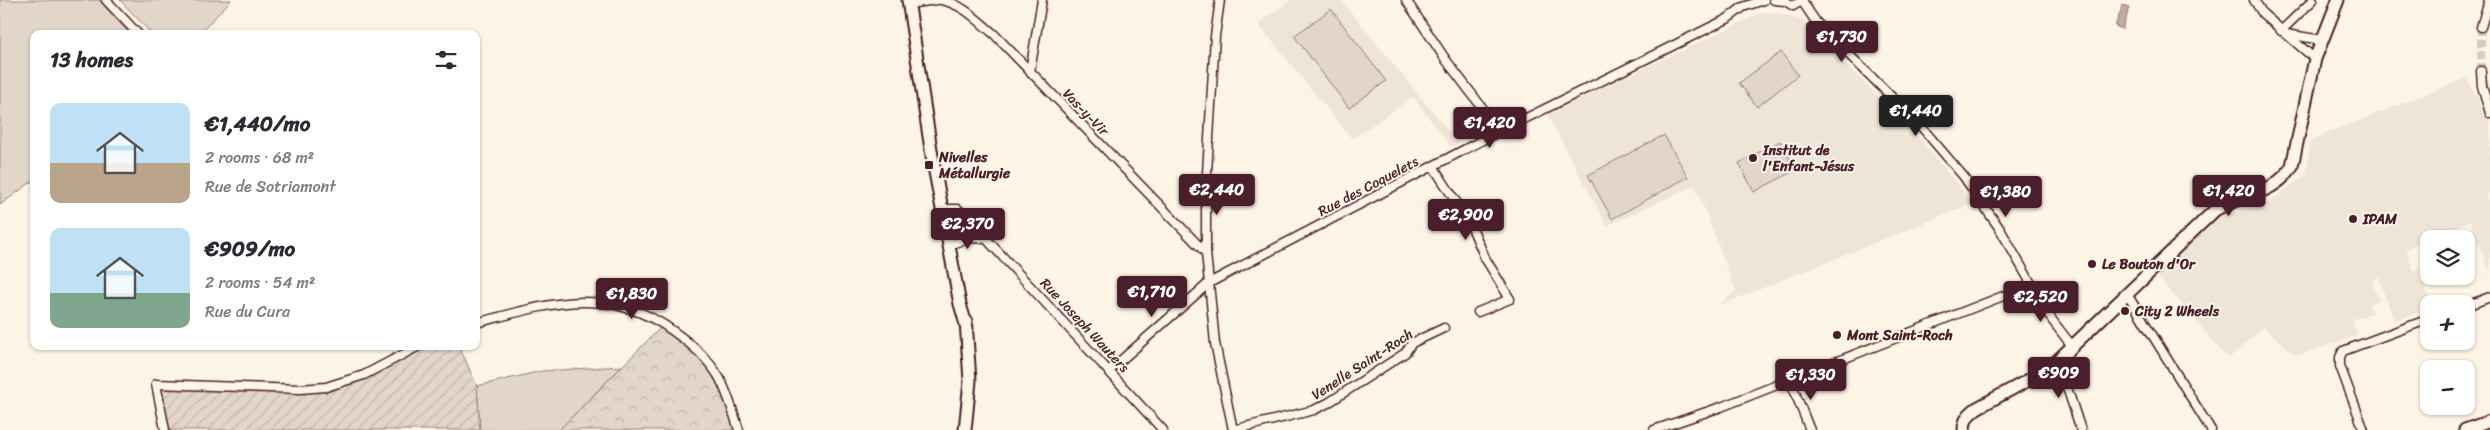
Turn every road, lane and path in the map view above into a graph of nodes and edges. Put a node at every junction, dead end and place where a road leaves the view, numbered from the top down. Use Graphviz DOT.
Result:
graph roads {
  1 [pos="106,0"];
  2 [pos="937,0"];
  3 [pos="941,0"];
  4 [pos="1042,0"];
  5 [pos="1220,0"];
  6 [pos="1406,0"];
  7 [pos="1764,0"];
  8 [pos="1774,0"];
  9 [pos="1784,0"];
  10 [pos="1803,0"];
  11 [pos="2254,0"];
  12 [pos="2313,0"];
  13 [pos="2338,0"];
  14 [pos="2489,0"];
  15 [pos="908,2"];
  16 [pos="2481,27"];
  17 [pos="134,30"];
  18 [pos="2284,32"];
  19 [pos="2322,40"];
  20 [pos="2315,60"];
  21 [pos="2481,70"];
  22 [pos="1030,71"];
  23 [pos="2490,113"];
  24 [pos="1500,131"];
  25 [pos="1433,166"];
  26 [pos="945,209"];
  27 [pos="987,238"];
  28 [pos="952,245"];
  29 [pos="1206,254"];
  30 [pos="1209,284"];
  31 [pos="2031,285"];
  32 [pos="2127,294"];
  33 [pos="2490,297"];
  34 [pos="2475,303"];
  35 [pos="1478,312"];
  36 [pos="480,321"];
  37 [pos="2420,321"];
  38 [pos="1444,328"];
  39 [pos="2072,346"];
  40 [pos="411,350"];
  41 [pos="2058,360"];
  42 [pos="1110,370"];
  43 [pos="1790,380"];
  44 [pos="2490,421"];
  45 [pos="165,430"];
  46 [pos="739,430"];
  47 [pos="965,430"];
  48 [pos="1163,430"];
  49 [pos="1233,430"];
  50 [pos="1654,430"];
  51 [pos="1810,430"];
  52 [pos="1964,430"];
  53 [pos="2081,430"];
  54 [pos="2211,430"];
  55 [pos="2364,430"];
  56 [pos="2465,430"];
  1 -- 17 [label="street"];
  2 -- 15 [label="street"];
  3 -- 22 [label="street, Vas-y-Vir"];
  4 -- 22 [label="street"];
  5 -- 29 [label="street"];
  6 -- 24 [label="street"];
  7 -- 24 [label="street, Rue des Coquelets"];
  8 -- 9 [label="street"];
  9 -- 10 [label="street"];
  10 -- 31 [label="street"];
  11 -- 18 [label="street"];
  12 -- 18 [label="street"];
  13 -- 19 [label="main road"];
  14 -- 16 [label="street"];
  15 -- 26 [label="main road"];
  18 -- 19 [label="street"];
  18 -- 20 [label="street"];
  19 -- 20 [label="main road"];
  20 -- 32 [label="main road"];
  21 -- 23 [label="street"];
  22 -- 29 [label="street, Vas-y-Vir"];
  24 -- 25 [label="street, Rue des Coquelets"];
  25 -- 30 [label="street, Rue des Coquelets"];
  25 -- 35 [label="street"];
  26 -- 27 [label="street, Rue Joseph Wauters"];
  26 -- 28 [label="main road"];
  27 -- 28 [label="street"];
  27 -- 42 [label="street, Rue Joseph Wauters"];
  28 -- 47 [label="main road"];
  29 -- 30 [label="street"];
  30 -- 42 [label="street, Rue des Coquelets"];
  30 -- 49 [label="street"];
  31 -- 39 [label="street"];
  31 -- 43 [label="street"];
  32 -- 39 [label="main road"];
  32 -- 54 [label="street"];
  33 -- 34 [label="street"];
  36 -- 46 [label="street"];
  37 -- 55 [label="street"];
  38 -- 49 [label="street, Venelle Saint-Roch"];
  39 -- 41 [label="main road"];
  40 -- 45 [label="street"];
  41 -- 52 [label="main road"];
  41 -- 53 [label="street"];
  42 -- 48 [label="street, Rue Joseph Wauters"];
  43 -- 50 [label="street"];
  43 -- 51 [label="street"];
  44 -- 56 [label="main road"];
}
